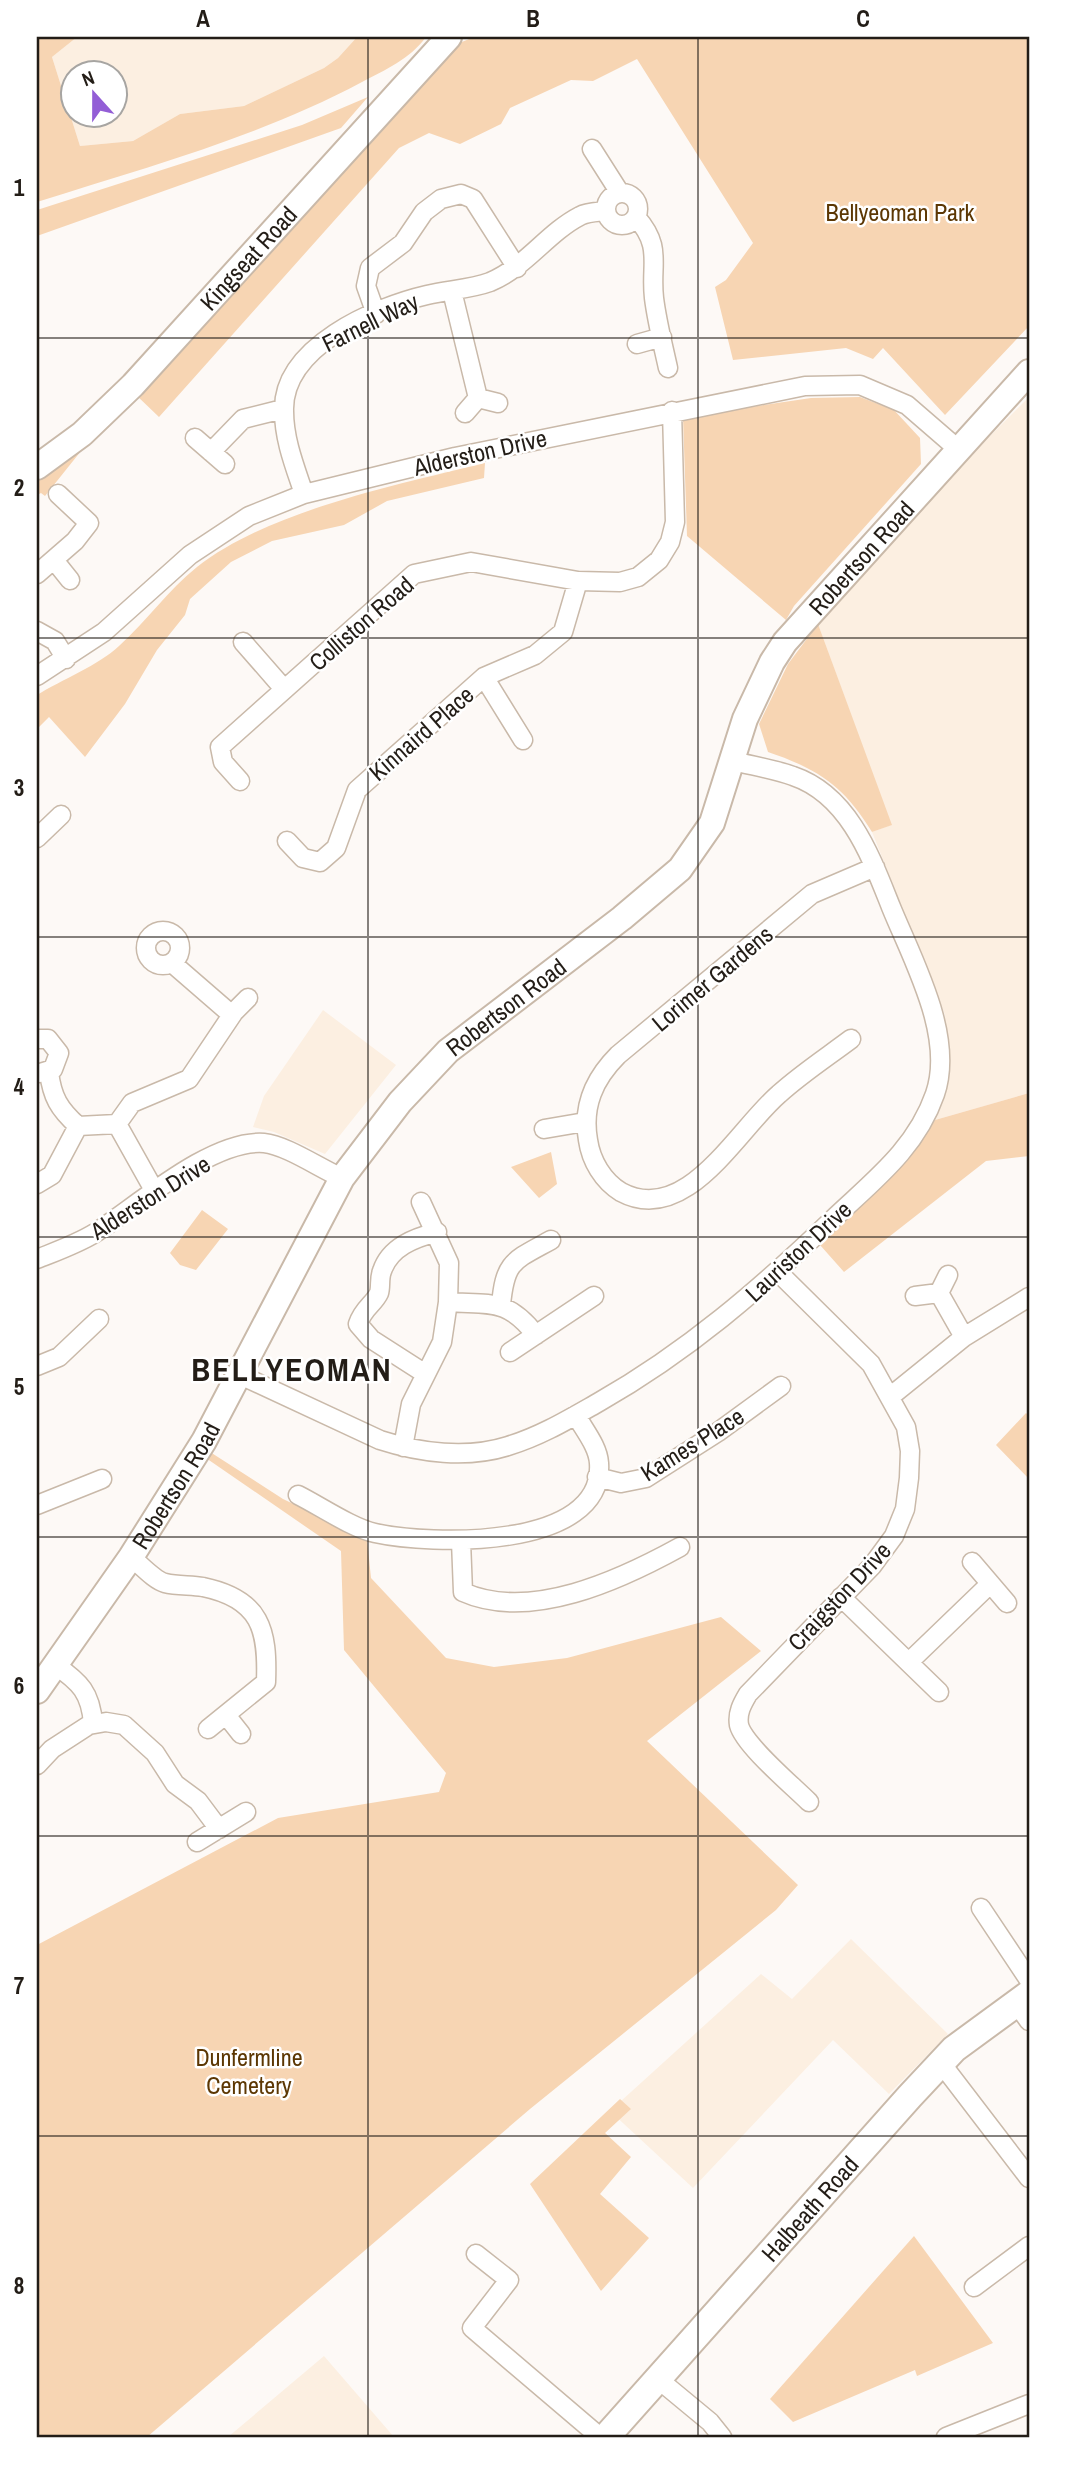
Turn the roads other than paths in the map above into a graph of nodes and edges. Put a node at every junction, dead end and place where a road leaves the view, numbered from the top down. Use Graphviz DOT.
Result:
graph roads {
  1 [pos="449,37"];
  2 [pos="592,149"];
  3 [pos="620,193"];
  4 [pos="606,211"];
  5 [pos="636,217"];
  6 [pos="517,268"];
  7 [pos="452,290"];
  8 [pos="376,314"];
  9 [pos="662,337"];
  10 [pos="638,344"];
  11 [pos="668,368"];
  12 [pos="1029,372"];
  13 [pos="478,398"];
  14 [pos="498,403"];
  15 [pos="283,409"];
  16 [pos="672,411"];
  17 [pos="465,413"];
  18 [pos="195,438"];
  19 [pos="959,450"];
  20 [pos="211,452"];
  21 [pos="225,464"];
  22 [pos="37,467"];
  23 [pos="58,494"];
  24 [pos="304,494"];
  25 [pos="54,561"];
  26 [pos="37,574"];
  27 [pos="70,580"];
  28 [pos="578,581"];
  29 [pos="37,631"];
  30 [pos="243,642"];
  31 [pos="66,659"];
  32 [pos="37,676"];
  33 [pos="484,677"];
  34 [pos="285,689"];
  35 [pos="523,740"];
  36 [pos="733,761"];
  37 [pos="240,781"];
  38 [pos="61,815"];
  39 [pos="37,838"];
  40 [pos="287,841"];
  41 [pos="875,867"];
  42 [pos="172,962"];
  43 [pos="248,998"];
  44 [pos="232,1015"];
  45 [pos="37,1039"];
  46 [pos="851,1040"];
  47 [pos="43,1072"];
  48 [pos="585,1122"];
  49 [pos="117,1124"];
  50 [pos="78,1126"];
  51 [pos="544,1129"];
  52 [pos="342,1178"];
  53 [pos="37,1184"];
  54 [pos="154,1190"];
  55 [pos="421,1202"];
  56 [pos="437,1232"];
  57 [pos="551,1240"];
  58 [pos="37,1259"];
  59 [pos="778,1272"];
  60 [pos="948,1275"];
  61 [pos="939,1293"];
  62 [pos="594,1296"];
  63 [pos="915,1296"];
  64 [pos="1029,1297"];
  65 [pos="447,1302"];
  66 [pos="501,1306"];
  67 [pos="99,1320"];
  68 [pos="536,1335"];
  69 [pos="964,1338"];
  70 [pos="510,1352"];
  71 [pos="37,1366"];
  72 [pos="425,1373"];
  73 [pos="238,1374"];
  74 [pos="781,1386"];
  75 [pos="891,1396"];
  76 [pos="576,1415"];
  77 [pos="403,1447"];
  78 [pos="597,1477"];
  79 [pos="102,1479"];
  80 [pos="298,1495"];
  81 [pos="37,1505"];
  82 [pos="461,1541"];
  83 [pos="680,1547"];
  84 [pos="131,1557"];
  85 [pos="972,1562"];
  86 [pos="990,1584"];
  87 [pos="841,1597"];
  88 [pos="1007,1603"];
  89 [pos="909,1661"];
  90 [pos="55,1665"];
  91 [pos="37,1691"];
  92 [pos="939,1692"];
  93 [pos="226,1715"];
  94 [pos="93,1724"];
  95 [pos="208,1729"];
  96 [pos="241,1734"];
  97 [pos="37,1766"];
  98 [pos="809,1802"];
  99 [pos="246,1812"];
  100 [pos="219,1829"];
  101 [pos="197,1842"];
  102 [pos="981,1908"];
  103 [pos="1026,1999"];
  104 [pos="941,2063"];
  105 [pos="1029,2178"];
  106 [pos="1029,2246"];
  107 [pos="476,2253"];
  108 [pos="974,2287"];
  109 [pos="658,2379"];
  110 [pos="1029,2404"];
  111 [pos="600,2437"];
  112 [pos="606,2437"];
  113 [pos="722,2437"];
  114 [pos="946,2437"];
  1 -- 22 [label="street, Kingseat Road"];
  2 -- 3 [label="street"];
  3 -- 4 [label="street"];
  3 -- 5 [label="street"];
  4 -- 5 [label="street"];
  4 -- 6 [label="street, Farnell Way"];
  5 -- 9 [label="street"];
  6 -- 7 [label="street, Farnell Way"];
  6 -- 8 [label="street"];
  7 -- 8 [label="street, Farnell Way"];
  7 -- 13 [label="street, Farnell Way"];
  8 -- 15 [label="street, Farnell Way"];
  9 -- 10 [label="street"];
  9 -- 11 [label="street"];
  12 -- 19 [label="street, Robertson Road"];
  13 -- 14 [label="street"];
  13 -- 17 [label="street"];
  15 -- 20 [label="street"];
  15 -- 24 [label="street, Farnell Way"];
  16 -- 19 [label="street, Alderston Drive"];
  16 -- 24 [label="street, Alderston Drive"];
  16 -- 28 [label="street, Colliston Road"];
  18 -- 20 [label="street"];
  19 -- 36 [label="street, Robertson Road"];
  20 -- 21 [label="street"];
  23 -- 25 [label="street"];
  24 -- 31 [label="street, Alderston Drive"];
  25 -- 26 [label="street"];
  25 -- 27 [label="street"];
  28 -- 33 [label="street, Kinnaird Place"];
  28 -- 34 [label="street, Colliston Road"];
  29 -- 31 [label="street"];
  30 -- 34 [label="street, Colliston Road"];
  31 -- 32 [label="street, Alderston Drive"];
  33 -- 35 [label="street, Kinnaird Place"];
  33 -- 40 [label="street, Kinnaird Place"];
  34 -- 37 [label="street, Colliston Road"];
  36 -- 41 [label="street, Lauriston Drive"];
  36 -- 52 [label="street, Robertson Road"];
  38 -- 39 [label="street"];
  41 -- 48 [label="street, Lorimer Gardens"];
  41 -- 59 [label="street, Lauriston Drive"];
  42 -- 44 [label="street"];
  43 -- 44 [label="street"];
  44 -- 49 [label="street"];
  45 -- 47 [label="street"];
  46 -- 48 [label="street, Lorimer Gardens"];
  47 -- 50 [label="street"];
  48 -- 51 [label="street"];
  49 -- 50 [label="street"];
  49 -- 54 [label="street"];
  50 -- 53 [label="street"];
  52 -- 54 [label="street, Alderston Drive"];
  52 -- 73 [label="street, Robertson Road"];
  54 -- 58 [label="street, Alderston Drive"];
  55 -- 56 [label="street"];
  56 -- 65 [label="street"];
  56 -- 72 [label="street"];
  57 -- 66 [label="street"];
  59 -- 75 [label="street, Craigston Drive"];
  59 -- 76 [label="street, Lauriston Drive"];
  60 -- 61 [label="street"];
  61 -- 63 [label="street"];
  61 -- 69 [label="street"];
  62 -- 68 [label="street"];
  64 -- 69 [label="street"];
  65 -- 66 [label="street"];
  65 -- 72 [label="street"];
  66 -- 68 [label="street"];
  67 -- 71 [label="street"];
  68 -- 70 [label="street"];
  69 -- 75 [label="street"];
  72 -- 77 [label="street"];
  73 -- 77 [label="street, Lauriston Drive"];
  73 -- 84 [label="street, Robertson Road"];
  74 -- 78 [label="street, Kames Place"];
  75 -- 87 [label="street, Craigston Drive"];
  76 -- 77 [label="street, Lauriston Drive"];
  76 -- 78 [label="street"];
  78 -- 82 [label="street"];
  79 -- 81 [label="street"];
  80 -- 82 [label="street"];
  82 -- 83 [label="street"];
  84 -- 90 [label="street, Robertson Road"];
  84 -- 93 [label="street"];
  85 -- 86 [label="street"];
  86 -- 88 [label="street"];
  86 -- 89 [label="street"];
  87 -- 89 [label="street"];
  87 -- 98 [label="street, Craigston Drive"];
  89 -- 92 [label="street"];
  90 -- 91 [label="street, Robertson Road"];
  90 -- 94 [label="street"];
  93 -- 95 [label="street"];
  93 -- 96 [label="street"];
  94 -- 97 [label="street"];
  94 -- 100 [label="street"];
  99 -- 100 [label="street"];
  100 -- 101 [label="street"];
  102 -- 103 [label="street"];
  103 -- 104 [label="main road, Halbeath Road"];
  104 -- 105 [label="street"];
  104 -- 109 [label="main road, Halbeath Road"];
  106 -- 108 [label="street"];
  107 -- 111 [label="street"];
  109 -- 112 [label="main road, Halbeath Road"];
  109 -- 113 [label="street"];
  110 -- 114 [label="street"];
}
